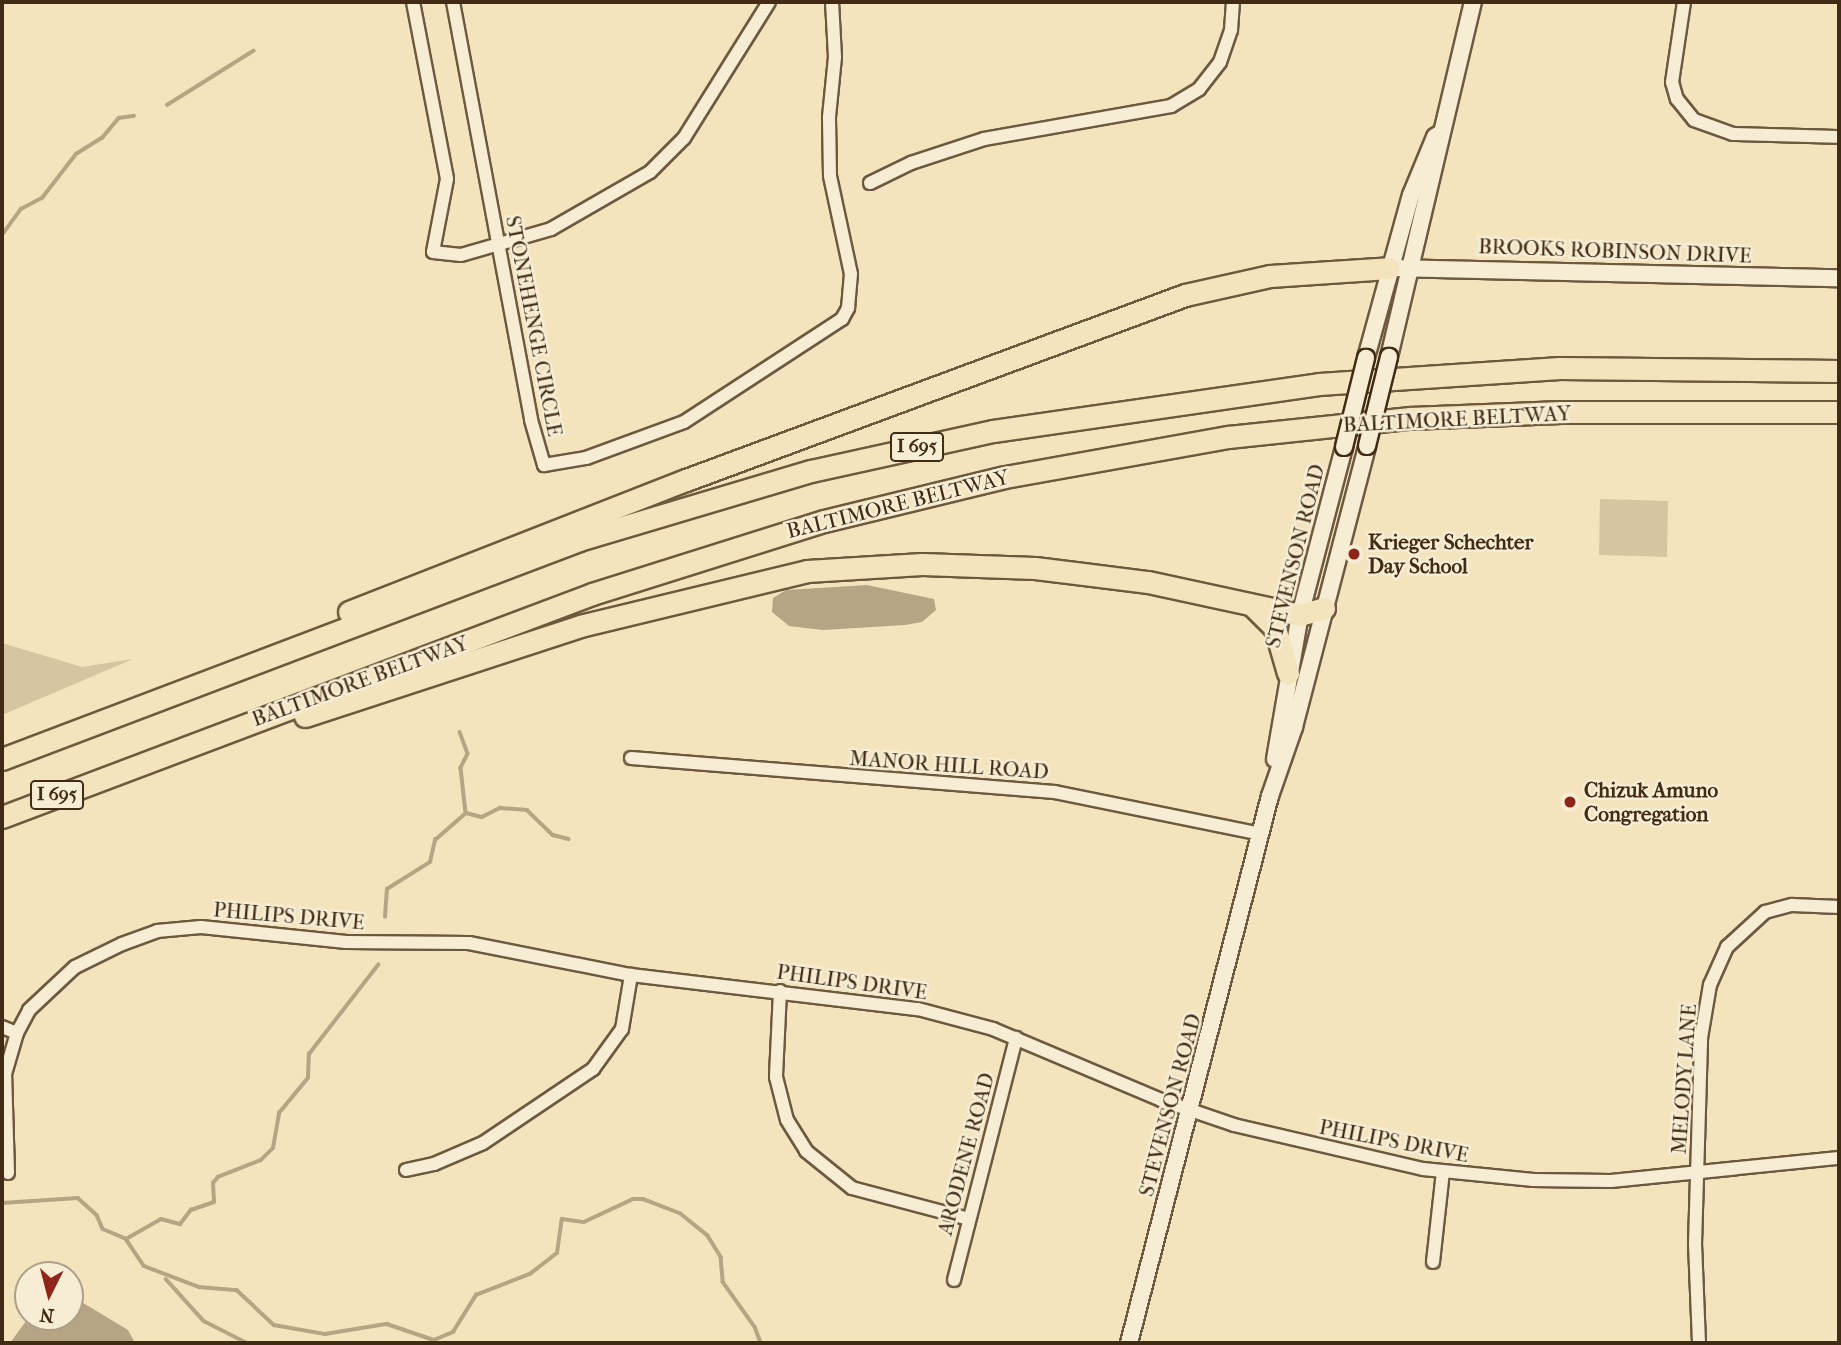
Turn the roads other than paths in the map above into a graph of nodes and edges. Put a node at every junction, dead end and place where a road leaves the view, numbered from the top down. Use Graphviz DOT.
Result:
graph roads {
  1 [pos="413,2"];
  2 [pos="453,2"];
  3 [pos="769,2"];
  4 [pos="832,2"];
  5 [pos="1233,2"];
  6 [pos="1474,2"];
  7 [pos="1684,2"];
  8 [pos="1441,133"];
  9 [pos="1839,137"];
  10 [pos="870,183"];
  11 [pos="498,246"];
  12 [pos="1411,267"];
  13 [pos="1389,268"];
  14 [pos="1839,278"];
  15 [pos="1839,371"];
  16 [pos="1839,412"];
  17 [pos="1252,604"];
  18 [pos="1324,608"];
  19 [pos="1300,615"];
  20 [pos="1288,673"];
  21 [pos="39,745"];
  22 [pos="631,758"];
  23 [pos="2,759"];
  24 [pos="112,773"];
  25 [pos="1270,796"];
  26 [pos="2,817"];
  27 [pos="1261,834"];
  28 [pos="1839,907"];
  29 [pos="631,975"];
  30 [pos="780,991"];
  31 [pos="2,1027"];
  32 [pos="17,1033"];
  33 [pos="1016,1038"];
  34 [pos="1190,1111"];
  35 [pos="1839,1158"];
  36 [pos="406,1170"];
  37 [pos="1443,1172"];
  38 [pos="8,1173"];
  39 [pos="1697,1175"];
  40 [pos="969,1219"];
  41 [pos="1433,1262"];
  42 [pos="954,1280"];
  43 [pos="1129,1343"];
  44 [pos="1699,1343"];
  1 -- 11 [label="street"];
  2 -- 11 [label="street, STONEHENGE CIRCLE"];
  3 -- 11 [label="street"];
  4 -- 11 [label="street, STONEHENGE CIRCLE"];
  5 -- 10 [label="street"];
  6 -- 8 [label="main road, STEVENSON ROAD"];
  7 -- 9 [label="street"];
  8 -- 12 [label="main road, STEVENSON ROAD"];
  8 -- 13 [label="main road, STEVENSON ROAD"];
  12 -- 13 [label="main road, BROOKS ROBINSON DRIVE"];
  12 -- 14 [label="main road, BROOKS ROBINSON DRIVE"];
  12 -- 18 [label="main road, STEVENSON ROAD, bridge"];
  13 -- 19 [label="main road, STEVENSON ROAD, bridge"];
  13 -- 21 [label="highway"];
  15 -- 21 [label="highway, BALTIMORE BELTWAY / I 695"];
  16 -- 24 [label="highway, BALTIMORE BELTWAY / I 695"];
  17 -- 19 [label="highway"];
  17 -- 20 [label="highway"];
  17 -- 24 [label="highway"];
  18 -- 19 [label="highway"];
  18 -- 25 [label="main road, STEVENSON ROAD"];
  19 -- 20 [label="main road, STEVENSON ROAD"];
  20 -- 25 [label="main road, STEVENSON ROAD"];
  21 -- 23 [label="highway, BALTIMORE BELTWAY / I 695"];
  22 -- 27 [label="street, MANOR HILL ROAD"];
  24 -- 26 [label="highway, BALTIMORE BELTWAY / I 695"];
  25 -- 27 [label="main road, STEVENSON ROAD"];
  27 -- 34 [label="main road, STEVENSON ROAD"];
  28 -- 39 [label="street, MELODY LANE"];
  29 -- 30 [label="street, PHILIPS DRIVE"];
  29 -- 32 [label="street, PHILIPS DRIVE"];
  29 -- 36 [label="street"];
  30 -- 33 [label="street, PHILIPS DRIVE"];
  30 -- 40 [label="street"];
  31 -- 32 [label="street"];
  32 -- 38 [label="street, PHILIPS DRIVE"];
  33 -- 34 [label="street, PHILIPS DRIVE"];
  33 -- 40 [label="street, ARODENE ROAD"];
  34 -- 37 [label="street, PHILIPS DRIVE"];
  34 -- 43 [label="main road, STEVENSON ROAD"];
  35 -- 39 [label="street, PHILIPS DRIVE"];
  37 -- 39 [label="street, PHILIPS DRIVE"];
  37 -- 41 [label="street"];
  39 -- 44 [label="street, MELODY LANE"];
  40 -- 42 [label="street, ARODENE ROAD"];
}
